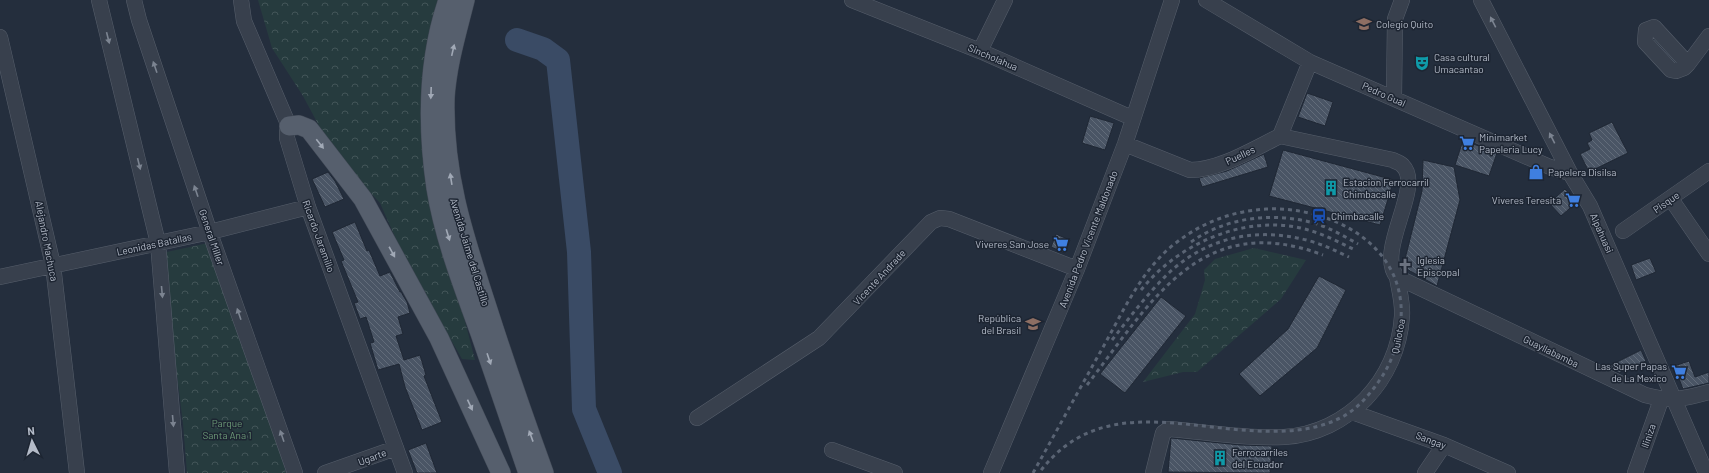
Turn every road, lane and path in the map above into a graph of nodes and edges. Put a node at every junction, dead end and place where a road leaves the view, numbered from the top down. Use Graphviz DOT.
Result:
graph roads {
  1 [pos="99,0"];
  2 [pos="134,0"];
  3 [pos="241,0"];
  4 [pos="448,0"];
  5 [pos="465,0"];
  6 [pos="852,0"];
  7 [pos="1005,0"];
  8 [pos="1172,0"];
  9 [pos="1206,0"];
  10 [pos="1402,0"];
  11 [pos="1481,0"];
  12 [pos="1709,36"];
  13 [pos="0,37"];
  14 [pos="980,51"];
  15 [pos="1310,62"];
  16 [pos="1688,64"];
  17 [pos="1394,98"];
  18 [pos="1132,118"];
  19 [pos="290,126"];
  20 [pos="1280,136"];
  21 [pos="1125,144"];
  22 [pos="1709,171"];
  23 [pos="1570,173"];
  24 [pos="1671,199"];
  25 [pos="308,207"];
  26 [pos="1623,231"];
  27 [pos="210,232"];
  28 [pos="158,243"];
  29 [pos="1709,254"];
  30 [pos="53,265"];
  31 [pos="1077,269"];
  32 [pos="0,277"];
  33 [pos="1397,277"];
  34 [pos="1709,392"];
  35 [pos="1667,400"];
  36 [pos="1352,412"];
  37 [pos="697,418"];
  38 [pos="1444,445"];
  39 [pos="396,448"];
  40 [pos="832,450"];
  41 [pos="77,473"];
  42 [pos="177,473"];
  43 [pos="295,473"];
  44 [pos="325,473"];
  45 [pos="405,473"];
  46 [pos="501,473"];
  47 [pos="528,473"];
  48 [pos="544,473"];
  49 [pos="895,473"];
  50 [pos="992,473"];
  51 [pos="1153,473"];
  52 [pos="1426,473"];
  53 [pos="1508,473"];
  54 [pos="1635,473"];
  55 [pos="1706,473"];
  1 -- 28 [label="street, one-way"];
  27 -- 2 [label="street, General Miller, one-way"];
  3 -- 19 [label="street, Ricardo Jaramillo"];
  4 -- 47 [label="main road, Avenida Jaime del Castillo, one-way"];
  48 -- 5 [label="main road, Avenida Jaime del Castillo, one-way"];
  6 -- 14 [label="street, Sincholahua"];
  7 -- 14 [label="street"];
  8 -- 18 [label="street, Avenida Pedro Vicente Maldonado"];
  9 -- 15 [label="street, Pedro Gual"];
  10 -- 17 [label="street"];
  23 -- 11 [label="street, Alpahuasi, one-way"];
  12 -- 16 [label="street"];
  13 -- 30 [label="street, Alejandro Machuca"];
  14 -- 18 [label="street, Sincholahua"];
  15 -- 17 [label="street, Pedro Gual"];
  15 -- 20 [label="street"];
  17 -- 23 [label="street, Pedro Gual"];
  18 -- 21 [label="street, Avenida Pedro Vicente Maldonado"];
  19 -- 25 [label="street, Ricardo Jaramillo"];
  19 -- 46 [label="main road, one-way"];
  20 -- 21 [label="street, Puelles"];
  20 -- 33 [label="street, Quilotoa"];
  21 -- 31 [label="street, Avenida Pedro Vicente Maldonado"];
  22 -- 24 [label="street, Pisque"];
  23 -- 35 [label="street, Alpahuasi"];
  24 -- 26 [label="street, Pisque"];
  24 -- 29 [label="street"];
  25 -- 27 [label="street, Leonidas Batallas"];
  25 -- 39 [label="street, Ricardo Jaramillo"];
  27 -- 28 [label="street, Leonidas Batallas"];
  43 -- 27 [label="street, General Miller, one-way"];
  28 -- 30 [label="street, Leonidas Batallas"];
  28 -- 42 [label="street, one-way"];
  30 -- 32 [label="street, Leonidas Batallas"];
  30 -- 41 [label="street, Alejandro Machuca"];
  31 -- 37 [label="street, Vicente Andrade"];
  31 -- 50 [label="street, Avenida Pedro Vicente Maldonado"];
  33 -- 35 [label="street, Guayllabamba"];
  33 -- 36 [label="street, Quilotoa"];
  34 -- 35 [label="street, Guayllabamba"];
  35 -- 54 [label="street, Iliniza"];
  35 -- 55 [label="street, Alpahuasi"];
  36 -- 38 [label="street, Sangay"];
  36 -- 51 [label="street, Quilotoa"];
  38 -- 52 [label="street"];
  38 -- 53 [label="street, Sangay"];
  39 -- 44 [label="street, Ugarte"];
  39 -- 45 [label="street, Ricardo Jaramillo"];
  40 -- 49 [label="street"];
}
